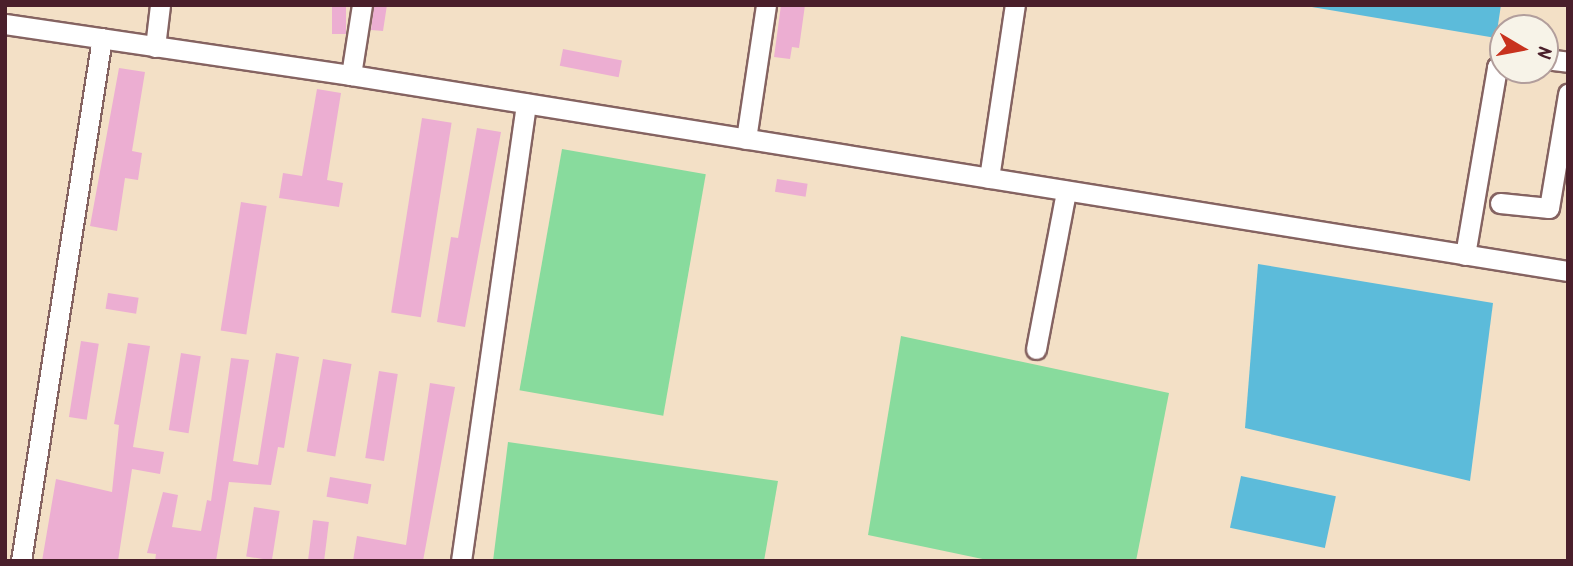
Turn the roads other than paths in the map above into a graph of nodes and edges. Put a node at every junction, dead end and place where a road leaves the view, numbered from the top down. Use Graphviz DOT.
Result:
graph roads {
  1 [pos="160,5"];
  2 [pos="362,5"];
  3 [pos="766,5"];
  4 [pos="1015,5"];
  5 [pos="5,24"];
  6 [pos="102,38"];
  7 [pos="155,47"];
  8 [pos="351,75"];
  9 [pos="1494,84"];
  10 [pos="1568,94"];
  11 [pos="526,104"];
  12 [pos="746,139"];
  13 [pos="989,178"];
  14 [pos="1066,191"];
  15 [pos="1500,204"];
  16 [pos="1558,209"];
  17 [pos="1465,255"];
  18 [pos="1568,271"];
  19 [pos="1036,349"];
  20 [pos="20,561"];
  21 [pos="461,561"];
  1 -- 7 [label="street"];
  2 -- 8 [label="street"];
  3 -- 12 [label="street"];
  4 -- 13 [label="street"];
  5 -- 6 [label="street"];
  6 -- 7 [label="street"];
  6 -- 20 [label="street"];
  7 -- 8 [label="street"];
  8 -- 11 [label="street"];
  9 -- 17 [label="street"];
  10 -- 16 [label="street"];
  11 -- 12 [label="street"];
  11 -- 21 [label="street"];
  12 -- 13 [label="street"];
  13 -- 14 [label="street"];
  14 -- 17 [label="street"];
  14 -- 19 [label="street"];
  15 -- 16 [label="street"];
  17 -- 18 [label="street"];
}
